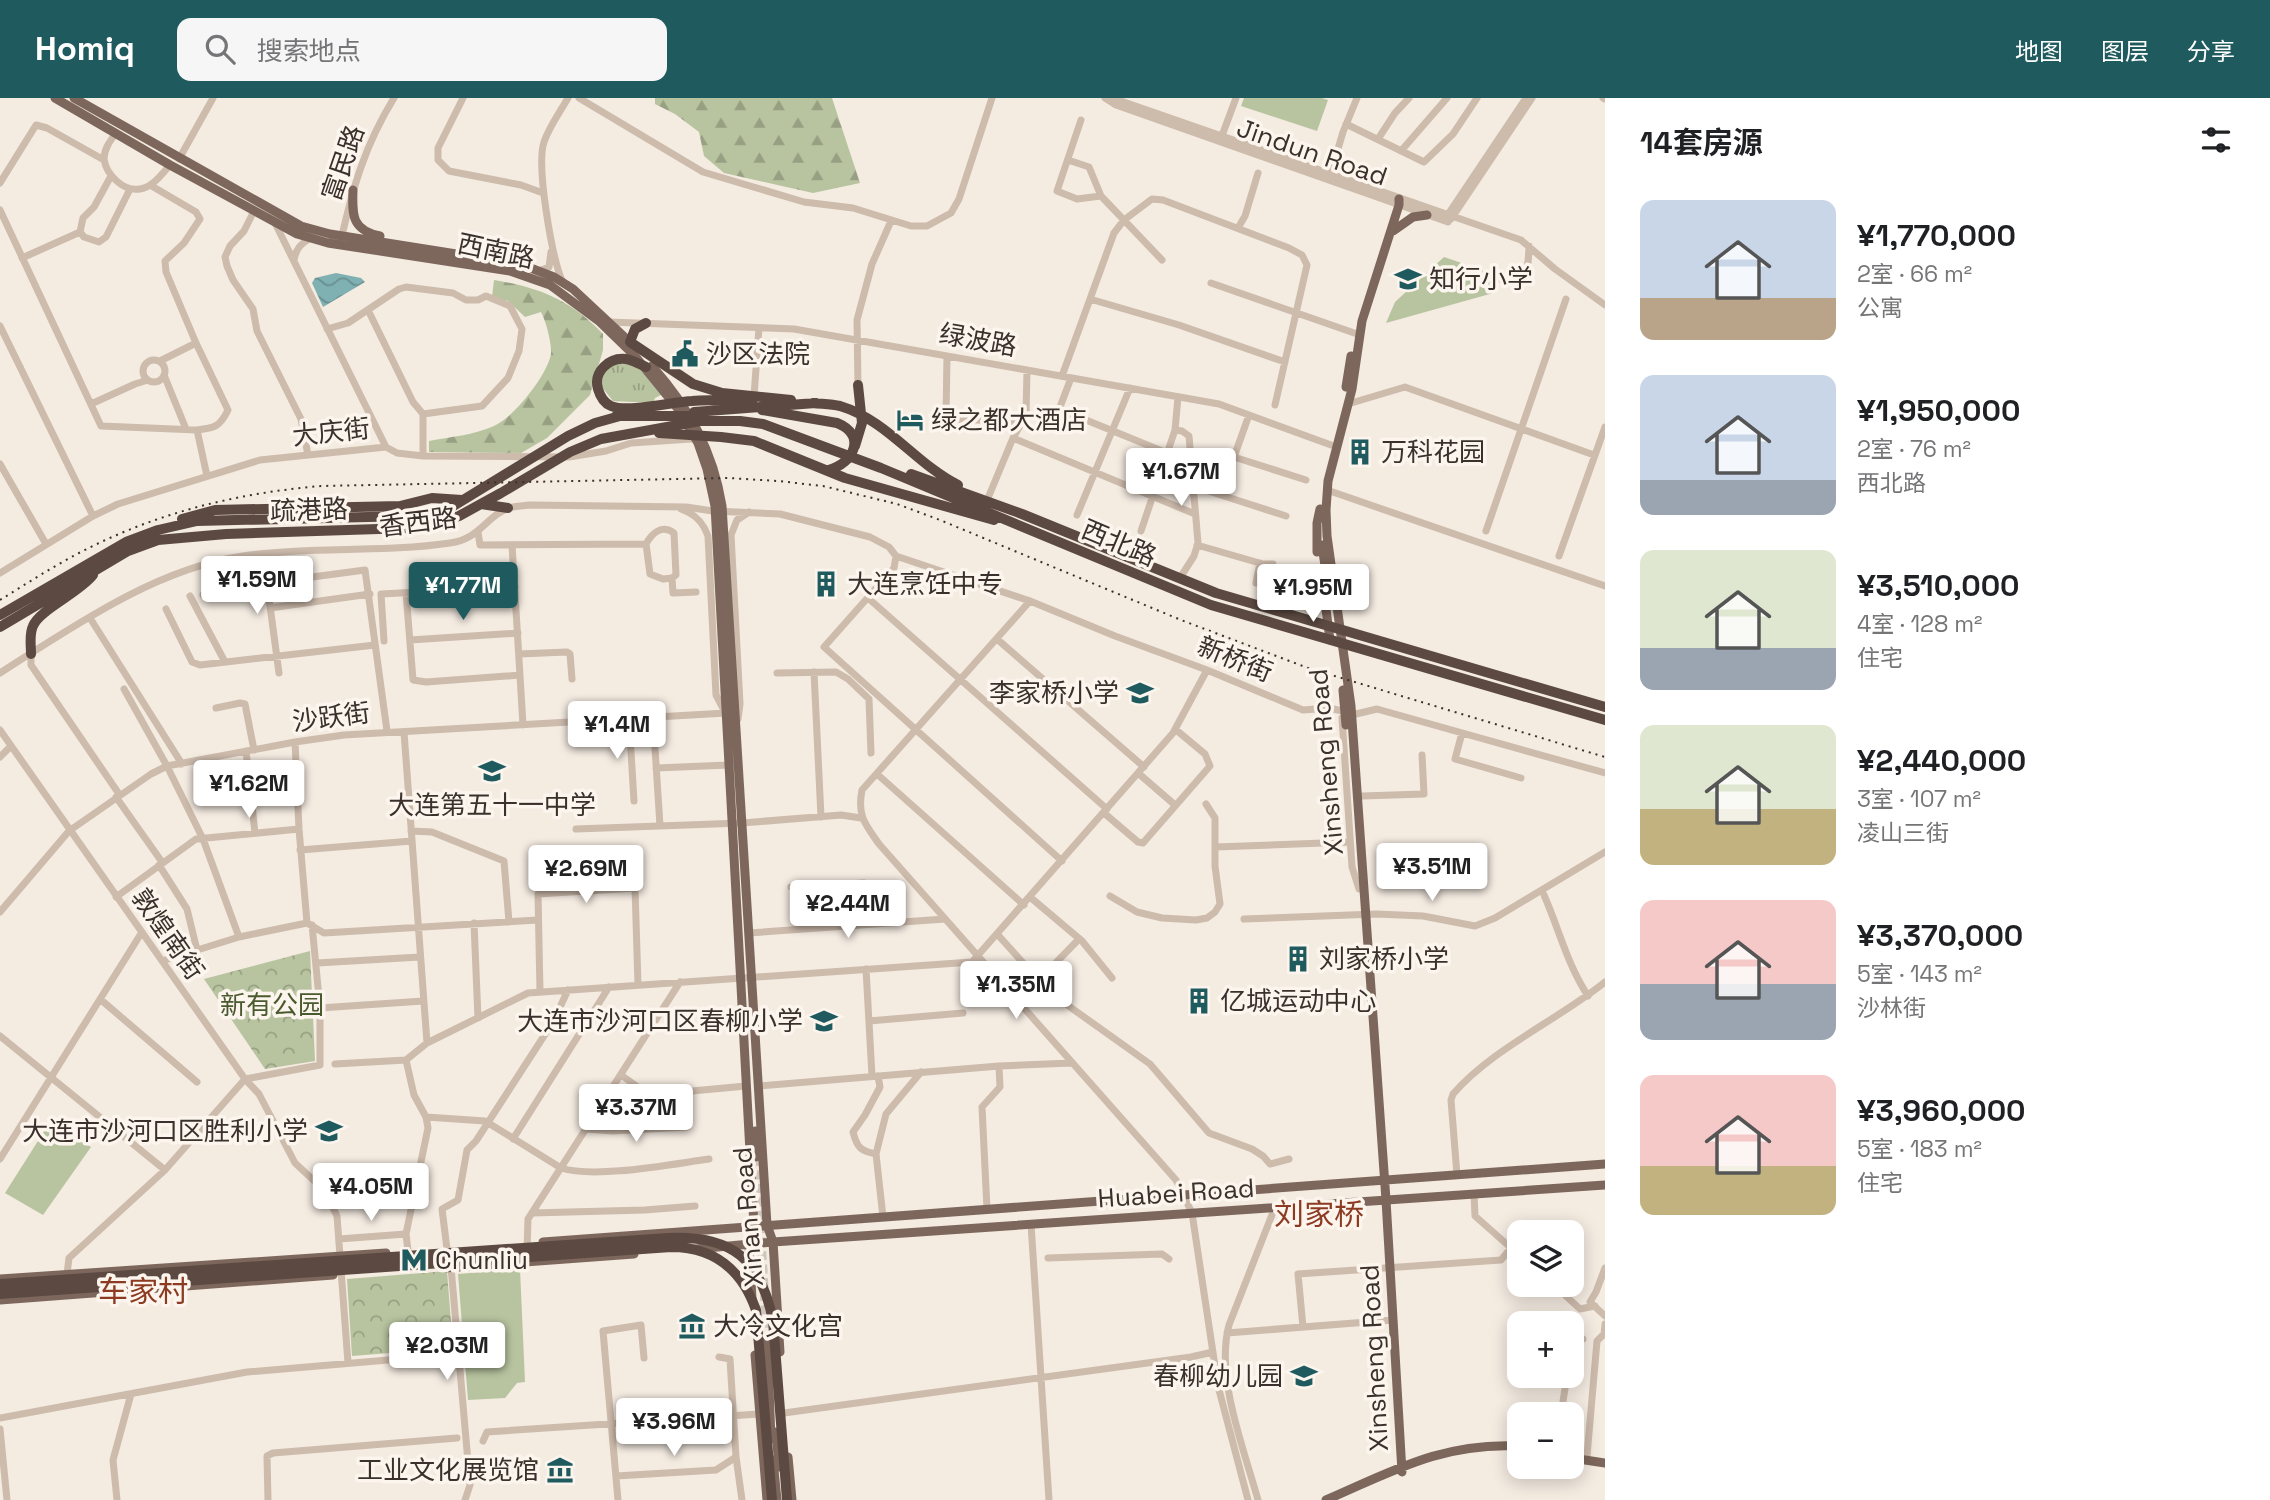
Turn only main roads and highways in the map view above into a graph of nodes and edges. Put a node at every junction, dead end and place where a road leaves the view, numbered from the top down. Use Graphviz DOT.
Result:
graph roads {
  1 [pos="55,98"];
  2 [pos="74,98"];
  3 [pos="353,190"];
  4 [pos="1427,215"];
  5 [pos="1389,235"];
  6 [pos="341,240"];
  7 [pos="408,246"];
  8 [pos="646,323"];
  9 [pos="1358,334"];
  10 [pos="630,342"];
  11 [pos="646,367"];
  12 [pos="664,385"];
  13 [pos="816,403"];
  14 [pos="791,405"];
  15 [pos="839,406"];
  16 [pos="751,407"];
  17 [pos="616,416"];
  18 [pos="862,416"];
  19 [pos="757,423"];
  20 [pos="670,433"];
  21 [pos="620,435"];
  22 [pos="855,446"];
  23 [pos="838,449"];
  24 [pos="882,466"];
  25 [pos="827,470"];
  26 [pos="1327,490"];
  27 [pos="508,508"];
  28 [pos="1320,509"];
  29 [pos="1025,515"];
  30 [pos="1026,527"];
  31 [pos="144,534"];
  32 [pos="1327,557"];
  33 [pos="100,567"];
  34 [pos="1325,603"];
  35 [pos="0,615"];
  36 [pos="1309,620"];
  37 [pos="0,627"];
  38 [pos="1334,630"];
  39 [pos="726,638"];
  40 [pos="31,654"];
  41 [pos="1605,707"];
  42 [pos="1605,720"];
  43 [pos="737,823"];
  44 [pos="754,1013"];
  45 [pos="742,1014"];
  46 [pos="750,1042"];
  47 [pos="757,1157"];
  48 [pos="1605,1164"];
  49 [pos="1381,1181"];
  50 [pos="1605,1185"];
  51 [pos="1387,1200"];
  52 [pos="767,1225"];
  53 [pos="754,1226"];
  54 [pos="773,1242"];
  55 [pos="749,1245"];
  56 [pos="0,1281"];
  57 [pos="0,1294"];
  58 [pos="0,1300"];
  59 [pos="767,1337"];
  60 [pos="784,1412"];
  61 [pos="759,1415"];
  62 [pos="773,1433"];
  63 [pos="1507,1447"];
  64 [pos="788,1452"];
  65 [pos="1584,1456"];
  66 [pos="1584,1458"];
  67 [pos="1605,1461"];
  68 [pos="1402,1470"];
  69 [pos="1340,1498"];
  70 [pos="778,1499"];
  71 [pos="1326,1500"];
  1 -- 6 [label="main road, 西南路"];
  2 -- 6 [label="main road, 西南路"];
  3 -- 7 [label="main road"];
  4 -- 5 [label="main road"];
  5 -- 9 [label="main road, Xinsheng Road"];
  5 -- 9 [label="main road, Xinsheng Road"];
  6 -- 7 [label="main road, 西南路"];
  6 -- 11 [label="main road, 西南路"];
  7 -- 10 [label="main road, 西南路"];
  8 -- 10 [label="highway"];
  9 -- 26 [label="main road, Xinsheng Road"];
  9 -- 28 [label="main road, Xinsheng Road"];
  10 -- 12 [label="main road, 西南路"];
  10 -- 13 [label="highway"];
  11 -- 12 [label="main road, 西南路"];
  11 -- 14 [label="highway"];
  12 -- 39 [label="main road, 西南路"];
  13 -- 14 [label="highway"];
  13 -- 15 [label="highway"];
  14 -- 16 [label="highway"];
  15 -- 18 [label="highway"];
  15 -- 18 [label="highway"];
  16 -- 17 [label="highway"];
  16 -- 22 [label="highway"];
  17 -- 23 [label="highway, 西北路"];
  17 -- 31 [label="highway"];
  18 -- 22 [label="highway"];
  18 -- 29 [label="highway"];
  19 -- 20 [label="highway"];
  19 -- 21 [label="highway, 西北路"];
  19 -- 23 [label="highway, 西北路"];
  20 -- 21 [label="highway"];
  20 -- 25 [label="highway"];
  21 -- 33 [label="highway, 疏港路"];
  22 -- 25 [label="highway"];
  23 -- 24 [label="highway, 西北路"];
  24 -- 29 [label="highway, 西北路"];
  24 -- 30 [label="highway, 西北路"];
  25 -- 30 [label="highway"];
  26 -- 32 [label="main road, Xinsheng Road"];
  26 -- 38 [label="main road"];
  27 -- 31 [label="highway"];
  28 -- 32 [label="main road, Xinsheng Road"];
  28 -- 34 [label="main road"];
  29 -- 36 [label="highway, 西北路"];
  30 -- 38 [label="highway, 西北路"];
  31 -- 35 [label="highway"];
  32 -- 49 [label="main road, Xinsheng Road"];
  33 -- 37 [label="highway, 疏港路"];
  33 -- 40 [label="highway"];
  34 -- 36 [label="main road"];
  34 -- 38 [label="main road"];
  36 -- 38 [label="highway, 西北路"];
  38 -- 41 [label="highway, 西北路"];
  38 -- 42 [label="highway, 西北路"];
  39 -- 43 [label="main road, Xinan Road"];
  39 -- 43 [label="main road, Xinan Road"];
  43 -- 44 [label="main road, Xinan Road"];
  43 -- 45 [label="main road, Xinan Road"];
  44 -- 46 [label="main road, Xinan Road"];
  44 -- 52 [label="main road, Xinan Road"];
  45 -- 46 [label="main road, Xinan Road"];
  45 -- 53 [label="main road, Xinan Road"];
  46 -- 47 [label="main road, Xinan Road"];
  48 -- 49 [label="main road, Huabei Road"];
  49 -- 51 [label="main road, Xinsheng Road"];
  49 -- 52 [label="main road, Huabei Road"];
  50 -- 51 [label="main road, Huabei Road"];
  51 -- 54 [label="main road, Huabei Road"];
  51 -- 68 [label="main road, Xinsheng Road"];
  52 -- 53 [label="main road, Huabei Road"];
  52 -- 54 [label="main road, Xinan Road"];
  53 -- 55 [label="main road, Xinan Road"];
  53 -- 56 [label="main road, Huabei Road"];
  54 -- 55 [label="main road, Huabei Road"];
  54 -- 60 [label="main road, Xinan Road"];
  55 -- 58 [label="main road, Huabei Road"];
  55 -- 61 [label="main road, Xinan Road"];
  56 -- 70 [label="highway"];
  57 -- 70 [label="highway"];
  59 -- 62 [label="main road"];
  60 -- 62 [label="main road"];
  60 -- 64 [label="main road, Xinan Road"];
  61 -- 62 [label="main road"];
  61 -- 70 [label="main road, Xinan Road"];
  62 -- 64 [label="main road"];
  62 -- 70 [label="main road"];
  63 -- 68 [label="main road"];
  64 -- 70 [label="main road, Xinan Road"];
  65 -- 67 [label="main road"];
  66 -- 67 [label="main road"];
  68 -- 69 [label="main road"];
  69 -- 71 [label="main road"];
}
